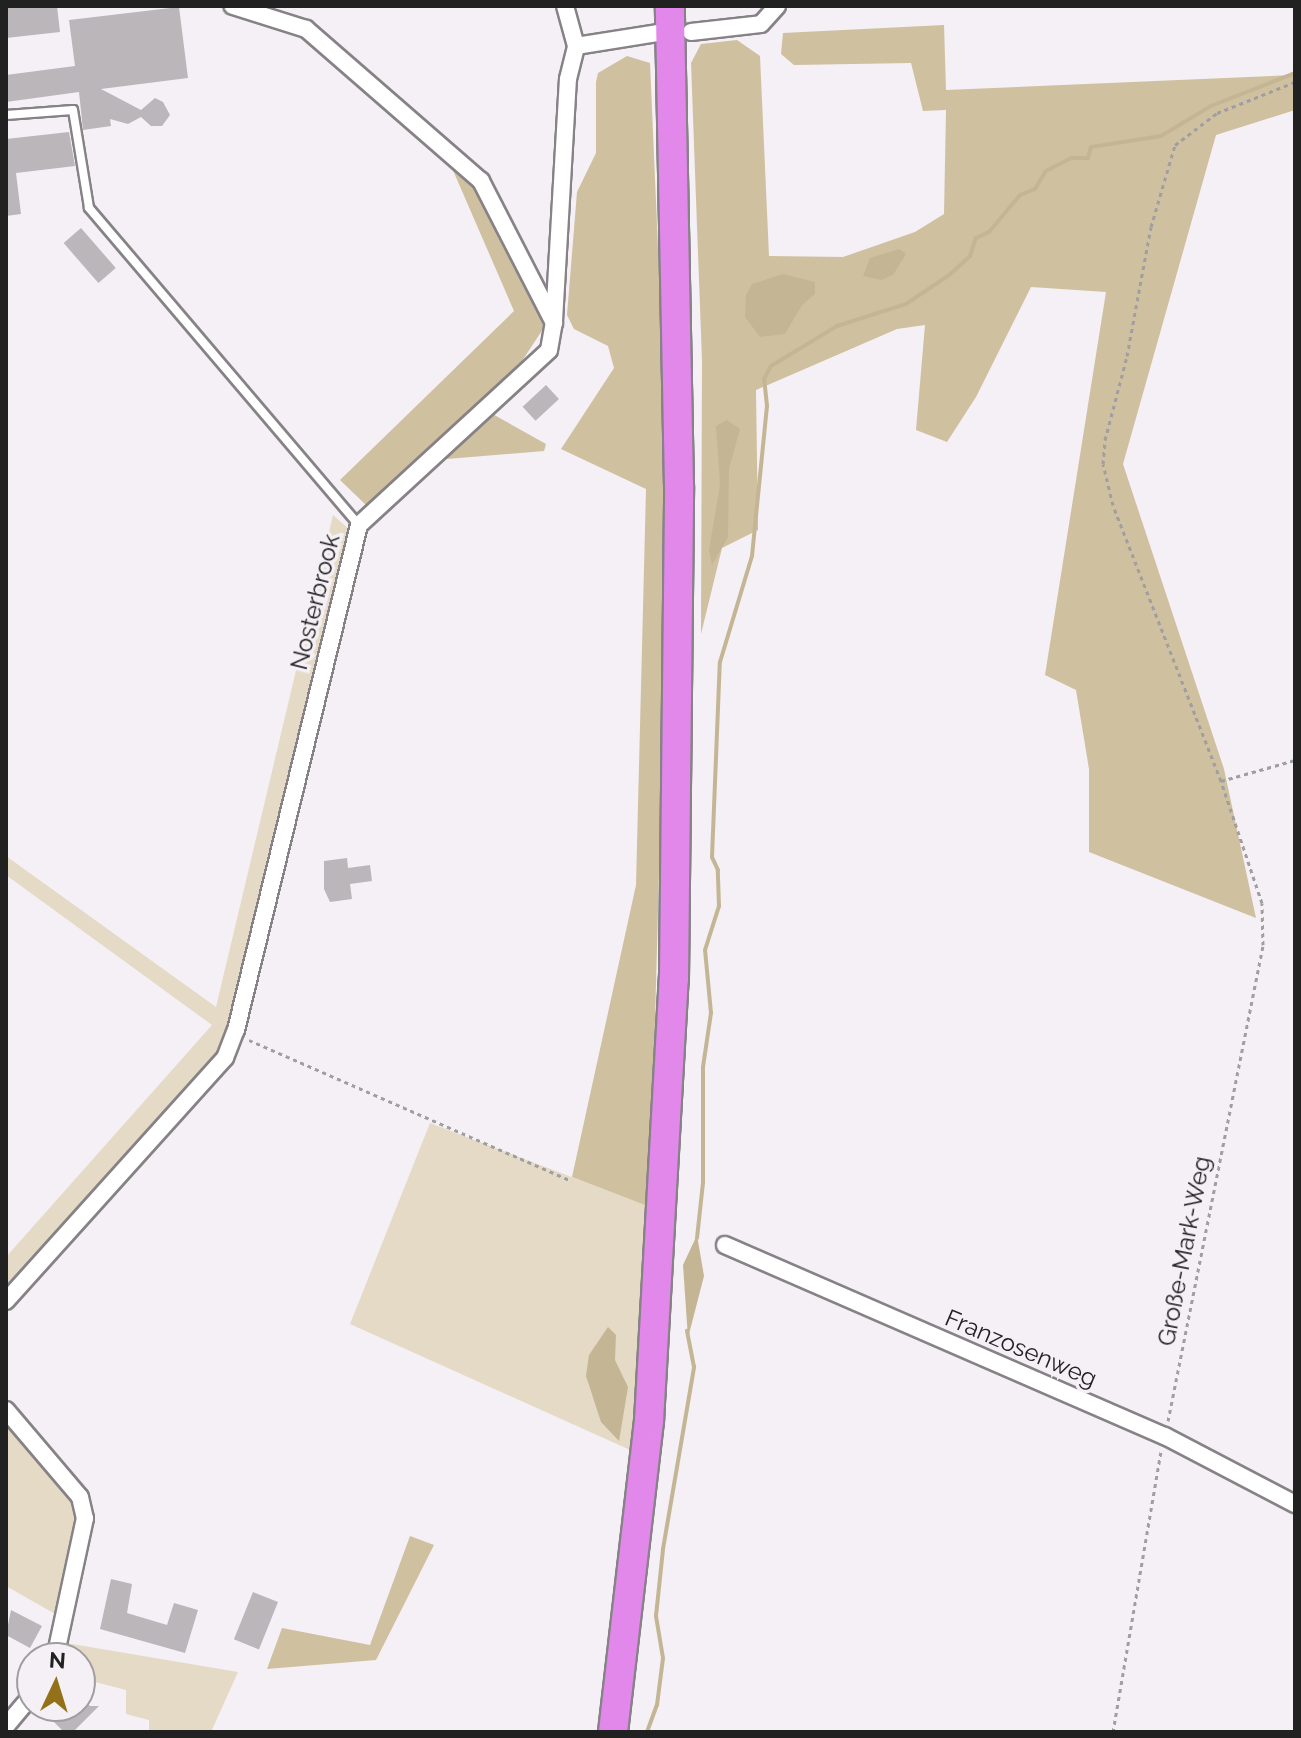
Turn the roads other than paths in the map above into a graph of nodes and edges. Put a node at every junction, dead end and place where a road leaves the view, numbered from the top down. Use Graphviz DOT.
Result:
graph roads {
  1 [pos="233,6"];
  2 [pos="565,6"];
  3 [pos="670,6"];
  4 [pos="777,6"];
  5 [pos="691,32"];
  6 [pos="657,33"];
  7 [pos="576,46"];
  8 [pos="6,115"];
  9 [pos="554,323"];
  10 [pos="359,525"];
  11 [pos="725,1245"];
  12 [pos="6,1301"];
  13 [pos="6,1410"];
  14 [pos="1295,1504"];
  15 [pos="58,1642"];
  16 [pos="613,1732"];
  1 -- 9 [label="street"];
  2 -- 7 [label="street"];
  3 -- 16 [label="highway"];
  4 -- 5 [label="street"];
  6 -- 7 [label="street"];
  7 -- 9 [label="street, Nosterbrook"];
  8 -- 10 [label="lane"];
  9 -- 10 [label="street, Nosterbrook"];
  10 -- 12 [label="street, Nosterbrook"];
  11 -- 14 [label="street, Franzosenweg"];
  13 -- 15 [label="street"];
}
